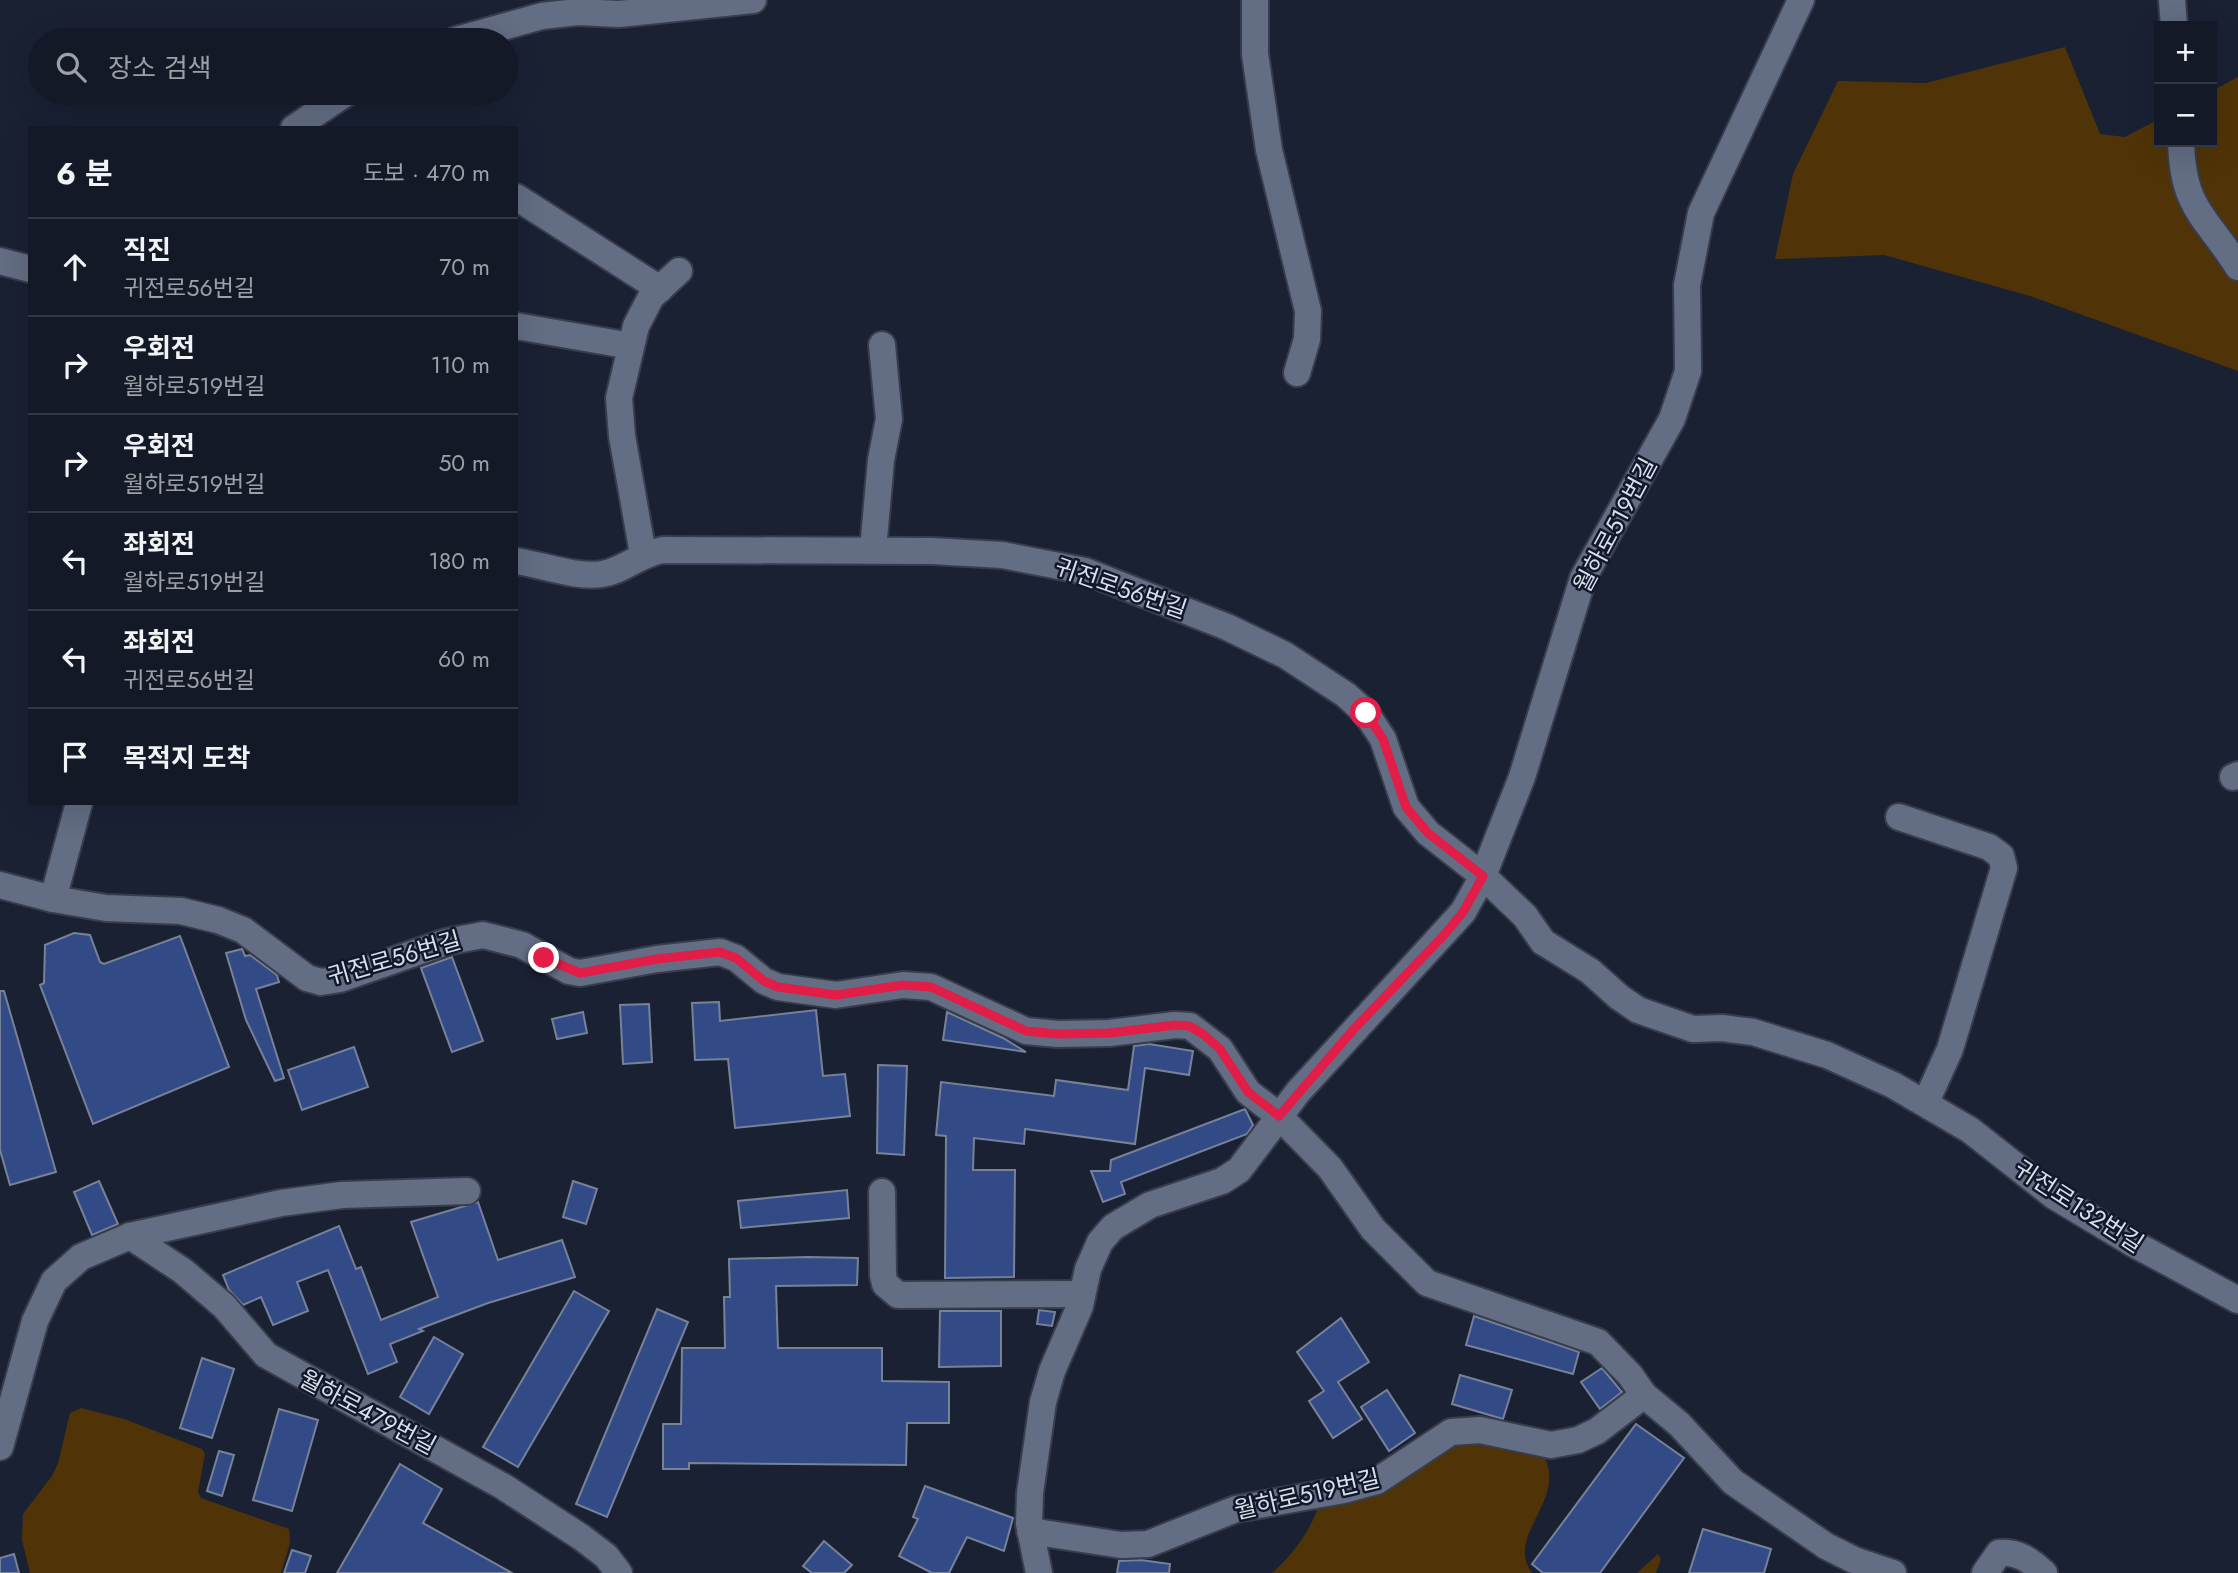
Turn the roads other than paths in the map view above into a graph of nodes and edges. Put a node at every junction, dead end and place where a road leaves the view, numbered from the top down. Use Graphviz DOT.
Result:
graph roads {
  1 [pos="753,0"];
  2 [pos="1255,0"];
  3 [pos="1801,0"];
  4 [pos="2172,0"];
  5 [pos="576,6"];
  6 [pos="2174,21"];
  7 [pos="499,28"];
  8 [pos="328,105"];
  9 [pos="297,126"];
  10 [pos="2181,147"];
  11 [pos="518,198"];
  12 [pos="0,261"];
  13 [pos="2238,267"];
  14 [pos="28,268"];
  15 [pos="518,326"];
  16 [pos="882,345"];
  17 [pos="631,346"];
  18 [pos="1297,373"];
  19 [pos="873,550"];
  20 [pos="643,554"];
  21 [pos="518,561"];
  22 [pos="78,805"];
  23 [pos="1899,817"];
  24 [pos="1483,876"];
  25 [pos="0,885"];
  26 [pos="53,899"];
  27 [pos="1926,1102"];
  28 [pos="1279,1116"];
  29 [pos="467,1191"];
  30 [pos="882,1192"];
  31 [pos="130,1236"];
  32 [pos="1083,1294"];
  33 [pos="2238,1300"];
  34 [pos="1644,1395"];
  35 [pos="0,1447"];
  36 [pos="1030,1531"];
  37 [pos="619,1573"];
  38 [pos="1039,1573"];
  39 [pos="1893,1573"];
  40 [pos="1985,1573"];
  41 [pos="2044,1573"];
  1 -- 5 [label="street"];
  2 -- 18 [label="street"];
  3 -- 24 [label="street, 월하로519번길"];
  4 -- 6 [label="street"];
  5 -- 7 [label="street"];
  8 -- 9 [label="street"];
  10 -- 13 [label="street"];
  11 -- 17 [label="street"];
  12 -- 14 [label="street"];
  15 -- 17 [label="street"];
  16 -- 19 [label="street"];
  17 -- 20 [label="street"];
  19 -- 20 [label="street, 귀전로56번길"];
  19 -- 24 [label="street, 귀전로56번길"];
  20 -- 21 [label="street, 귀전로56번길"];
  22 -- 26 [label="street"];
  23 -- 27 [label="street"];
  24 -- 27 [label="street, 귀전로132번길"];
  24 -- 28 [label="street, 월하로519번길"];
  25 -- 26 [label="street, 귀전로56번길"];
  26 -- 28 [label="street, 귀전로56번길"];
  27 -- 33 [label="street, 귀전로132번길"];
  28 -- 32 [label="street, 월하로519번길"];
  28 -- 34 [label="street"];
  29 -- 31 [label="street"];
  30 -- 32 [label="street"];
  31 -- 35 [label="street"];
  31 -- 37 [label="street, 월하로479번길"];
  32 -- 36 [label="street, 월하로519번길"];
  34 -- 36 [label="street, 월하로519번길"];
  34 -- 39 [label="street"];
  36 -- 38 [label="street, 월하로519번길"];
  40 -- 41 [label="street"];
}
